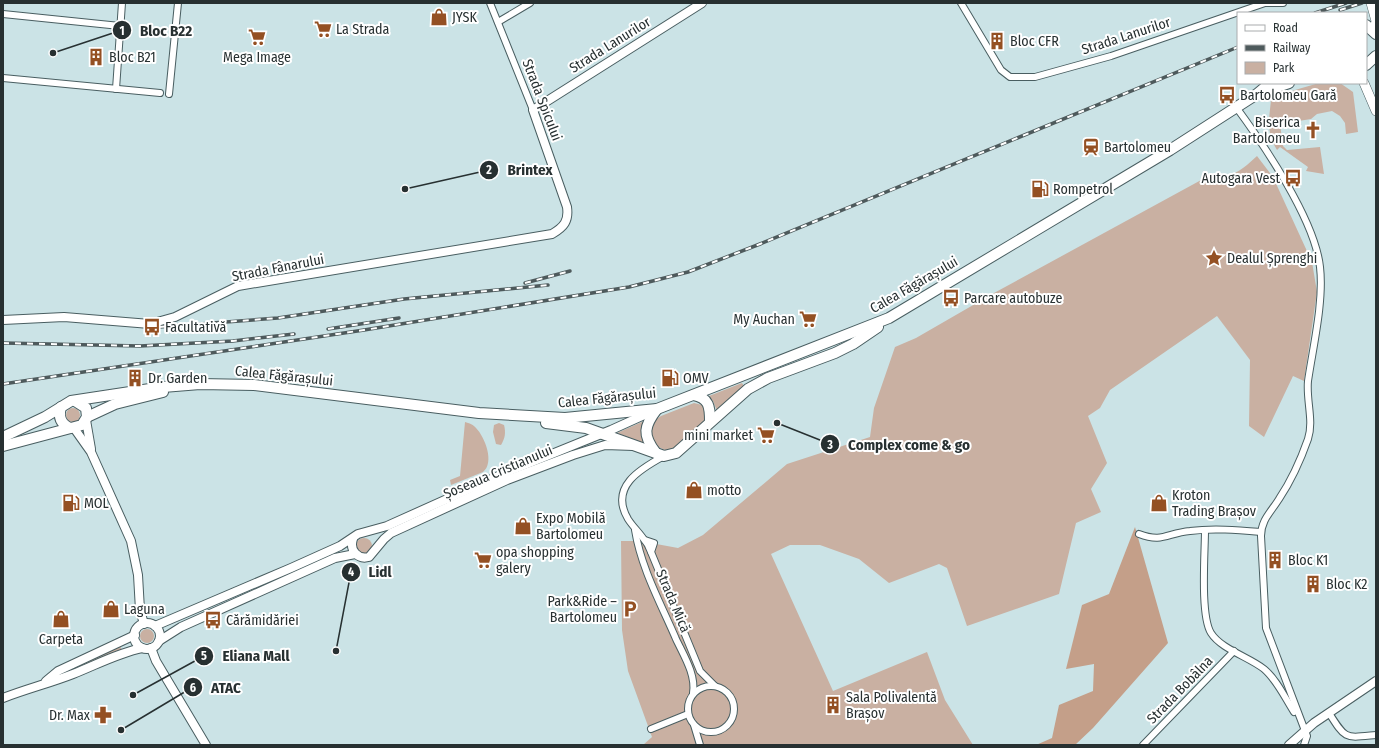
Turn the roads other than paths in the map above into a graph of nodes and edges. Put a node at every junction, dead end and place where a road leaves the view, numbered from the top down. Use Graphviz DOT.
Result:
graph roads {
  1 [pos="122,3"];
  2 [pos="178,3"];
  3 [pos="490,3"];
  4 [pos="530,3"];
  5 [pos="702,3"];
  6 [pos="961,3"];
  7 [pos="1264,3"];
  8 [pos="1283,3"];
  9 [pos="1370,3"];
  10 [pos="1237,12"];
  11 [pos="1238,12"];
  12 [pos="1366,12"];
  13 [pos="3,14"];
  14 [pos="498,22"];
  15 [pos="120,26"];
  16 [pos="1372,30"];
  17 [pos="1376,56"];
  18 [pos="1367,64"];
  19 [pos="3,78"];
  20 [pos="1269,84"];
  21 [pos="1286,84"];
  22 [pos="1364,84"];
  23 [pos="116,89"];
  24 [pos="160,93"];
  25 [pos="169,94"];
  26 [pos="1257,94"];
  27 [pos="1236,107"];
  28 [pos="533,110"];
  29 [pos="1376,111"];
  30 [pos="560,229"];
  31 [pos="889,318"];
  32 [pos="3,320"];
  33 [pos="180,387"];
  34 [pos="694,395"];
  35 [pos="75,401"];
  36 [pos="61,407"];
  37 [pos="657,409"];
  38 [pos="480,413"];
  39 [pos="87,419"];
  40 [pos="710,421"];
  41 [pos="72,428"];
  42 [pos="604,433"];
  43 [pos="3,437"];
  44 [pos="638,445"];
  45 [pos="3,446"];
  46 [pos="91,452"];
  47 [pos="660,454"];
  48 [pos="635,530"];
  49 [pos="1205,530"];
  50 [pos="1261,532"];
  51 [pos="365,533"];
  52 [pos="1139,534"];
  53 [pos="353,539"];
  54 [pos="645,540"];
  55 [pos="376,548"];
  56 [pos="651,552"];
  57 [pos="355,554"];
  58 [pos="144,624"];
  59 [pos="156,626"];
  60 [pos="135,635"];
  61 [pos="159,641"];
  62 [pos="142,648"];
  63 [pos="151,648"];
  64 [pos="1234,651"];
  65 [pos="1376,681"];
  66 [pos="44,683"];
  67 [pos="715,686"];
  68 [pos="693,693"];
  69 [pos="3,698"];
  70 [pos="1329,713"];
  71 [pos="688,714"];
  72 [pos="1299,720"];
  73 [pos="694,724"];
  74 [pos="651,729"];
  75 [pos="1304,730"];
  76 [pos="702,731"];
  77 [pos="1376,735"];
  78 [pos="699,744"];
  79 [pos="206,745"];
  80 [pos="1143,745"];
  81 [pos="1289,745"];
  82 [pos="1304,745"];
  1 -- 15 [label="street"];
  2 -- 25 [label="street"];
  3 -- 14 [label="street, Strada Spicului"];
  4 -- 14 [label="street"];
  5 -- 28 [label="street, Strada Lanurilor"];
  6 -- 10 [label="street, Strada Lanurilor"];
  7 -- 8 [label="street, Strada Lanurilor"];
  7 -- 11 [label="street, Strada Lanurilor"];
  9 -- 12 [label="main road"];
  9 -- 16 [label="main road"];
  13 -- 15 [label="street"];
  14 -- 28 [label="street, Strada Spicului"];
  15 -- 23 [label="street"];
  17 -- 18 [label="main road"];
  19 -- 23 [label="street"];
  20 -- 26 [label="main road, Calea Făgărașului"];
  21 -- 26 [label="main road, Calea Făgărașului"];
  22 -- 29 [label="main road"];
  23 -- 24 [label="street"];
  26 -- 27 [label="main road, Calea Făgărașului"];
  27 -- 31 [label="main road, Calea Făgărașului"];
  27 -- 50 [label="street"];
  28 -- 30 [label="street, Strada Spicului"];
  30 -- 32 [label="street, Strada Fânarului"];
  31 -- 34 [label="main road, Calea Făgărașului"];
  31 -- 40 [label="main road"];
  33 -- 35 [label="main road, Calea Făgărașului"];
  33 -- 38 [label="main road, Calea Făgărașului"];
  33 -- 39 [label="main road, Calea Făgărașului"];
  34 -- 37 [label="main road, Calea Făgărașului"];
  34 -- 40 [label="main road"];
  35 -- 36 [label="main road, Calea Făgărașului"];
  35 -- 39 [label="main road"];
  36 -- 41 [label="main road"];
  36 -- 43 [label="main road, Calea Făgărașului"];
  37 -- 38 [label="main road, Calea Făgărașului"];
  37 -- 42 [label="street, Șoseaua Cristianului"];
  37 -- 47 [label="main road"];
  38 -- 42 [label="main road, Calea Făgărașului"];
  39 -- 41 [label="main road, Calea Făgărașului"];
  39 -- 46 [label="street"];
  40 -- 47 [label="main road"];
  41 -- 45 [label="main road, Calea Făgărașului"];
  41 -- 46 [label="street"];
  42 -- 44 [label="main road, Calea Făgărașului"];
  42 -- 51 [label="street, Șoseaua Cristianului"];
  44 -- 47 [label="main road, Calea Făgărașului"];
  44 -- 55 [label="street, Șoseaua Cristianului"];
  46 -- 58 [label="street"];
  47 -- 48 [label="street"];
  48 -- 54 [label="street, Strada Mică"];
  48 -- 68 [label="street, Strada Mică"];
  49 -- 50 [label="street"];
  49 -- 52 [label="street"];
  49 -- 64 [label="street, Strada Bobâlna"];
  50 -- 72 [label="street"];
  51 -- 53 [label="street, Șoseaua Cristianului"];
  51 -- 55 [label="street"];
  53 -- 57 [label="street"];
  53 -- 59 [label="street, Șoseaua Cristianului"];
  54 -- 56 [label="street, Strada Mică"];
  54 -- 56 [label="street, Strada Mică"];
  55 -- 57 [label="street, Șoseaua Cristianului"];
  56 -- 67 [label="street, Strada Mică"];
  57 -- 61 [label="street, Șoseaua Cristianului"];
  58 -- 59 [label="street"];
  58 -- 60 [label="street"];
  59 -- 61 [label="street"];
  60 -- 62 [label="street"];
  60 -- 66 [label="street"];
  61 -- 63 [label="street"];
  62 -- 63 [label="street"];
  62 -- 66 [label="street"];
  63 -- 79 [label="street"];
  64 -- 72 [label="street, Strada Bobâlna"];
  64 -- 80 [label="street, Strada Bobâlna"];
  65 -- 70 [label="street"];
  66 -- 69 [label="street"];
  67 -- 68 [label="street"];
  67 -- 76 [label="street, Strada Mică"];
  68 -- 71 [label="street, Strada Mică"];
  70 -- 75 [label="street"];
  70 -- 77 [label="street"];
  71 -- 73 [label="street"];
  71 -- 74 [label="street"];
  72 -- 75 [label="street"];
  73 -- 76 [label="street"];
  73 -- 78 [label="street"];
  75 -- 81 [label="street"];
  75 -- 82 [label="street"];
  76 -- 78 [label="street"];
}
